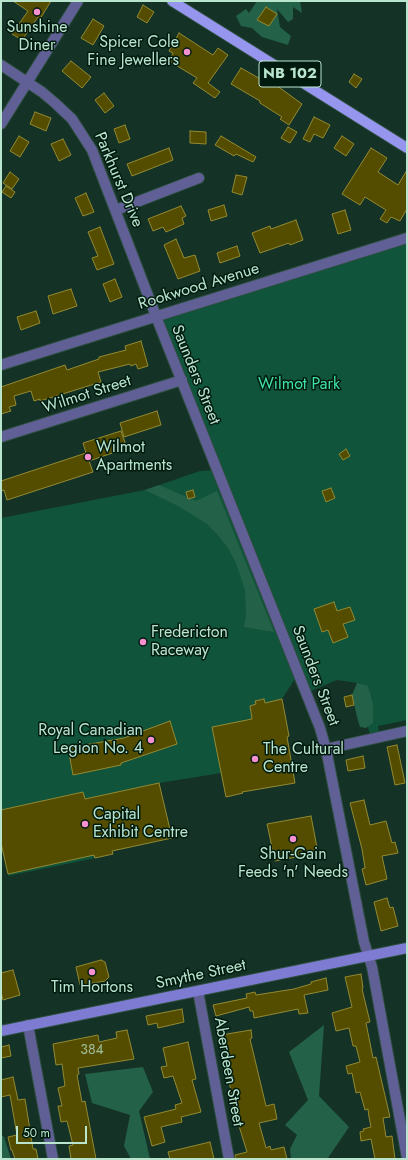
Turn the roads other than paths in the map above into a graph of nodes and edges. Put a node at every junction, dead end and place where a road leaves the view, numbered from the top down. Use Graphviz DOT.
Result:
graph roads {
  1 [pos="78,1"];
  2 [pos="172,1"];
  3 [pos="1,65"];
  4 [pos="28,82"];
  5 [pos="1,124"];
  6 [pos="407,148"];
  7 [pos="199,178"];
  8 [pos="116,210"];
  9 [pos="407,238"];
  10 [pos="156,315"];
  11 [pos="1,365"];
  12 [pos="182,380"];
  13 [pos="1,437"];
  14 [pos="407,731"];
  15 [pos="326,749"];
  16 [pos="407,948"];
  17 [pos="368,955"];
  18 [pos="198,991"];
  19 [pos="28,1025"];
  20 [pos="1,1031"];
  21 [pos="407,1158"];
  22 [pos="53,1159"];
  23 [pos="229,1159"];
  1 -- 4 [label="street"];
  2 -- 6 [label="main road, NB 102"];
  3 -- 4 [label="street, Parkhurst Drive"];
  4 -- 5 [label="street"];
  4 -- 8 [label="street, Parkhurst Drive"];
  7 -- 8 [label="street"];
  8 -- 10 [label="street, Parkhurst Drive"];
  9 -- 10 [label="street, Rookwood Avenue"];
  10 -- 11 [label="street, Rookwood Avenue"];
  10 -- 12 [label="street, Saunders Street"];
  12 -- 13 [label="street, Wilmot Street"];
  12 -- 15 [label="street, Saunders Street"];
  14 -- 15 [label="street"];
  15 -- 17 [label="street, Saunders Street"];
  16 -- 17 [label="main road, Smythe Street"];
  17 -- 18 [label="main road, Smythe Street"];
  17 -- 21 [label="street, Saunders Street"];
  18 -- 19 [label="main road, Smythe Street"];
  18 -- 23 [label="street, Aberdeen Street"];
  19 -- 20 [label="main road, Smythe Street"];
  19 -- 22 [label="street"];
}
